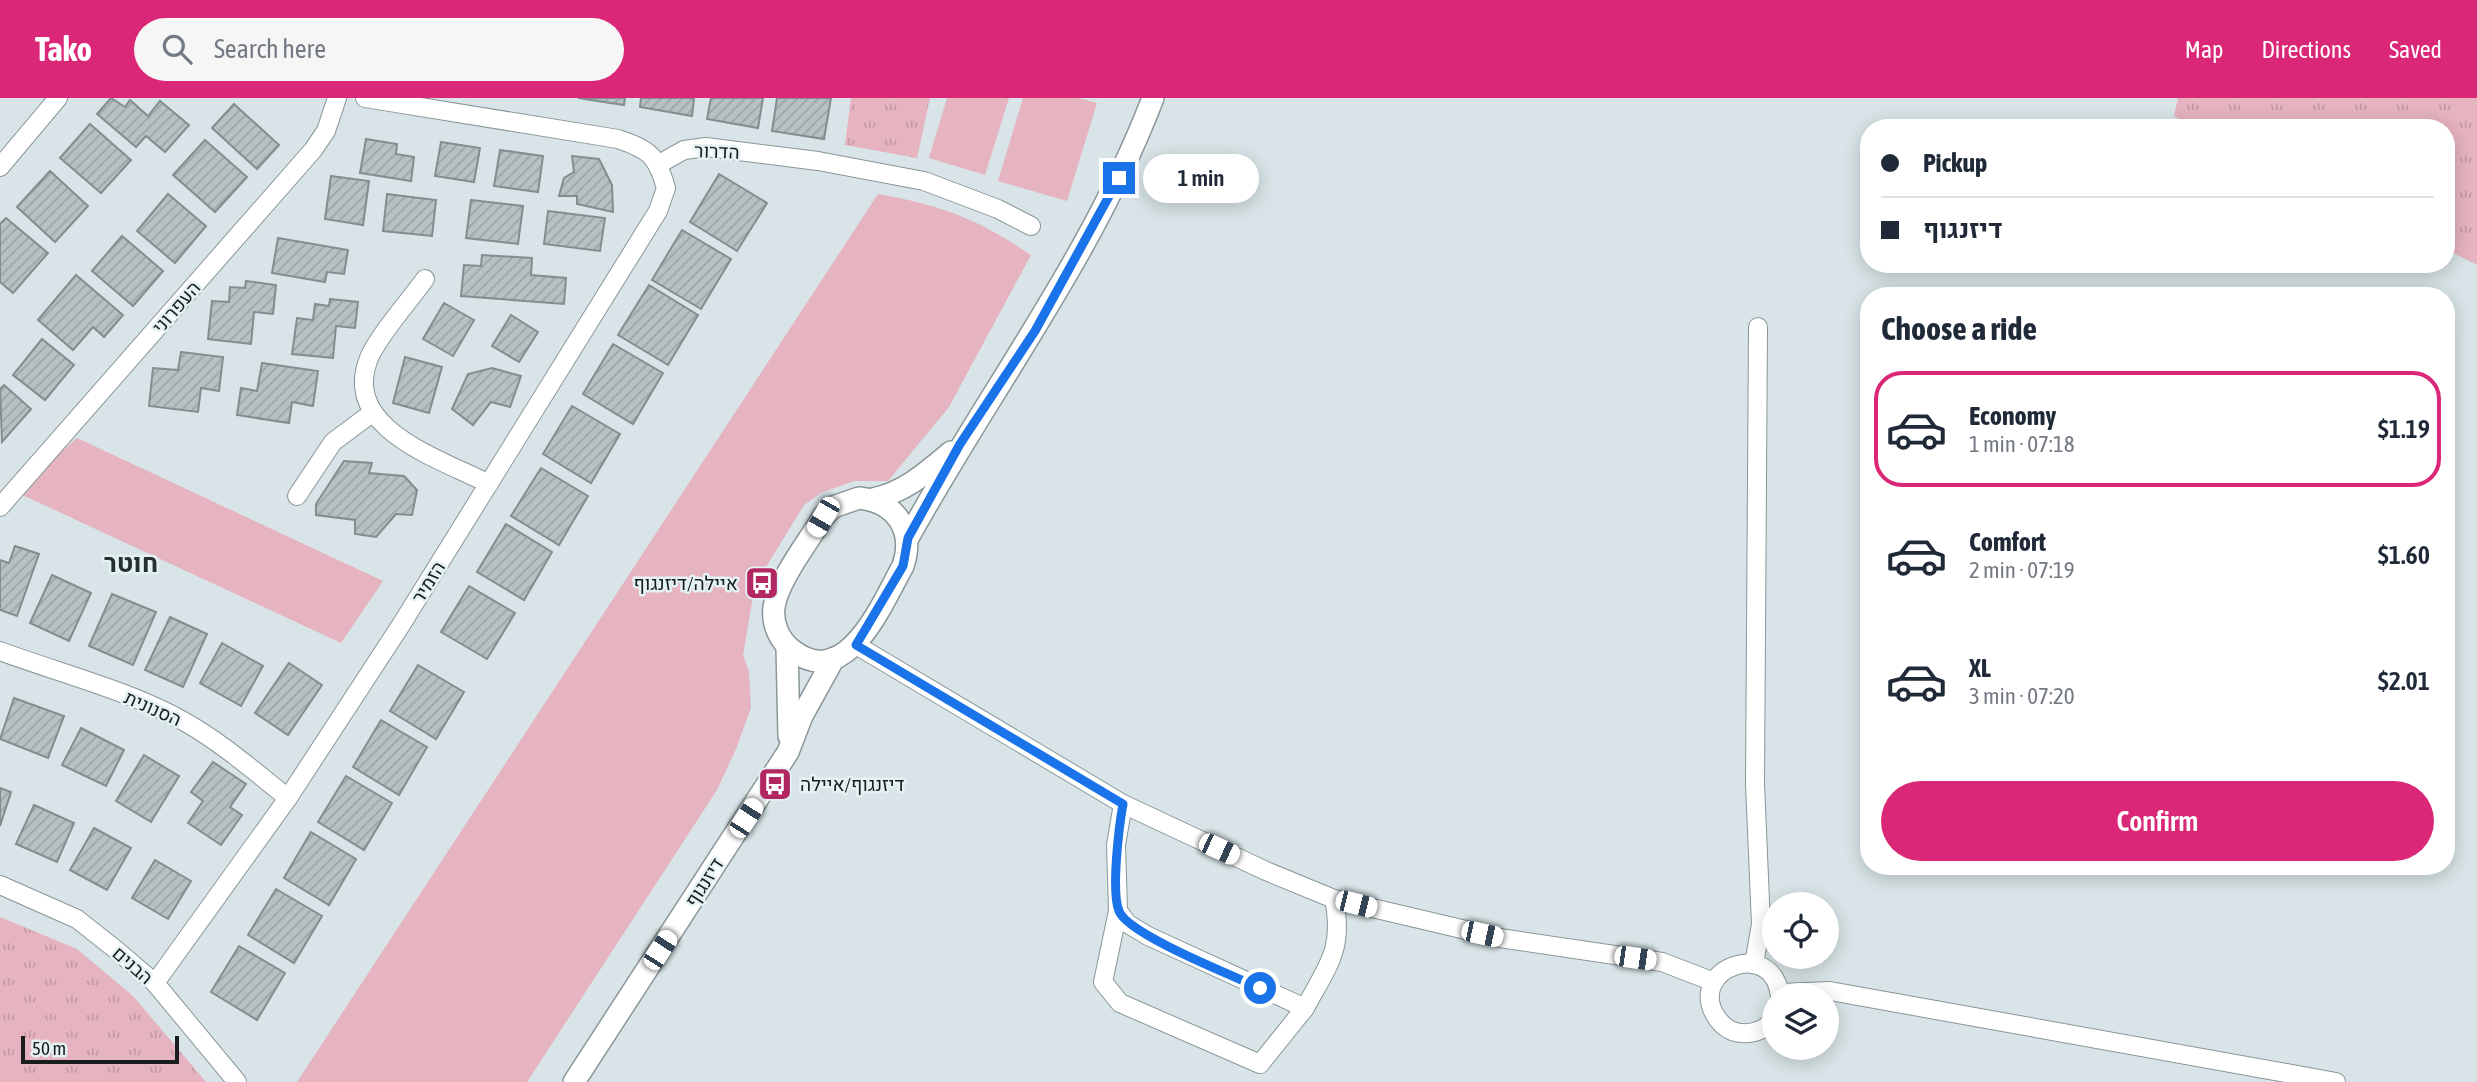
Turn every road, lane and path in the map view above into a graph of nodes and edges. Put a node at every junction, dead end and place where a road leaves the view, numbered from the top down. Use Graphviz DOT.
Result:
graph roads {
  1 [pos="58,98"];
  2 [pos="337,98"];
  3 [pos="365,98"];
  4 [pos="1153,98"];
  5 [pos="659,164"];
  6 [pos="0,167"];
  7 [pos="1031,226"];
  8 [pos="425,279"];
  9 [pos="1758,327"];
  10 [pos="372,413"];
  11 [pos="960,444"];
  12 [pos="489,484"];
  13 [pos="298,496"];
  14 [pos="873,499"];
  15 [pos="0,507"];
  16 [pos="908,538"];
  17 [pos="856,645"];
  18 [pos="787,646"];
  19 [pos="0,651"];
  20 [pos="834,659"];
  21 [pos="788,752"];
  22 [pos="288,798"];
  23 [pos="1123,804"];
  24 [pos="0,885"];
  25 [pos="1334,898"];
  26 [pos="1118,911"];
  27 [pos="1754,964"];
  28 [pos="1714,982"];
  29 [pos="155,983"];
  30 [pos="1776,983"];
  31 [pos="1839,993"];
  32 [pos="1304,1008"];
  33 [pos="1762,1027"];
  34 [pos="237,1082"];
  35 [pos="574,1082"];
  36 [pos="2336,1082"];
  1 -- 6 [label="street"];
  2 -- 15 [label="street, העפרוני"];
  3 -- 5 [label="street"];
  4 -- 11 [label="street"];
  5 -- 7 [label="street, הדרור"];
  5 -- 12 [label="street, הזמיר"];
  8 -- 10 [label="street"];
  9 -- 27 [label="street"];
  10 -- 12 [label="street"];
  10 -- 13 [label="street"];
  11 -- 14 [label="street"];
  11 -- 16 [label="street"];
  12 -- 22 [label="street, הזמיר"];
  14 -- 16 [label="street"];
  14 -- 18 [label="street"];
  16 -- 17 [label="street"];
  17 -- 20 [label="street"];
  17 -- 23 [label="street"];
  18 -- 20 [label="street"];
  18 -- 21 [label="street"];
  19 -- 22 [label="street, הסנונית"];
  20 -- 21 [label="street, דיזנגוף"];
  21 -- 35 [label="street, דיזנגוף"];
  22 -- 29 [label="street, הזמיר"];
  23 -- 25 [label="street"];
  23 -- 26 [label="street"];
  24 -- 29 [label="street, הבנים"];
  25 -- 28 [label="street"];
  25 -- 32 [label="street"];
  26 -- 32 [label="street"];
  26 -- 32 [label="street"];
  27 -- 28 [label="street"];
  27 -- 30 [label="street"];
  28 -- 33 [label="street"];
  29 -- 34 [label="street, הבנים"];
  31 -- 36 [label="street"];
}
